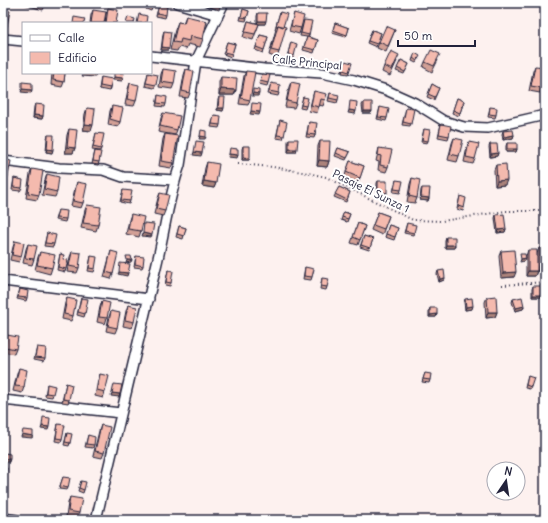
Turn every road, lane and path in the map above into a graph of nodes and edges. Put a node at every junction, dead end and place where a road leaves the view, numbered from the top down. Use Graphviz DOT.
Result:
graph roads {
  1 [pos="177,3"];
  2 [pos="224,3"];
  3 [pos="218,15"];
  4 [pos="3,39"];
  5 [pos="22,41"];
  6 [pos="152,56"];
  7 [pos="196,61"];
  8 [pos="545,115"];
  9 [pos="3,161"];
  10 [pos="238,164"];
  11 [pos="175,180"];
  12 [pos="545,211"];
  13 [pos="3,281"];
  14 [pos="545,282"];
  15 [pos="502,285"];
  16 [pos="149,299"];
  17 [pos="3,400"];
  18 [pos="121,413"];
  19 [pos="3,518"];
  20 [pos="17,520"];
  21 [pos="96,520"];
  1 -- 3 [label="street"];
  2 -- 3 [label="street"];
  3 -- 7 [label="street"];
  4 -- 5 [label="street"];
  6 -- 7 [label="street, Calle Principal"];
  7 -- 8 [label="street, Calle Principal"];
  7 -- 11 [label="street"];
  9 -- 11 [label="street"];
  10 -- 12 [label="path, Pasaje El Sunza 1"];
  11 -- 16 [label="street"];
  13 -- 16 [label="street"];
  14 -- 15 [label="path"];
  16 -- 18 [label="street"];
  17 -- 18 [label="street"];
  18 -- 21 [label="street"];
  19 -- 20 [label="street"];
}
